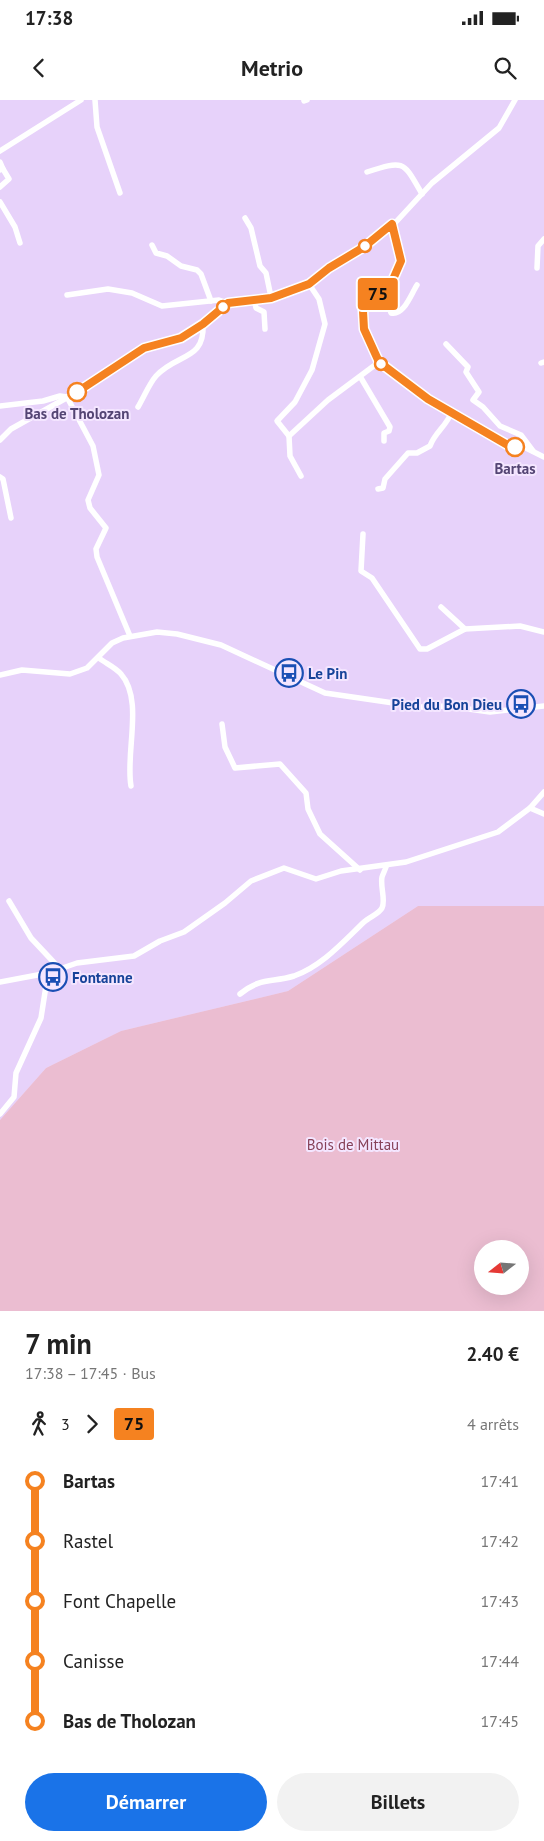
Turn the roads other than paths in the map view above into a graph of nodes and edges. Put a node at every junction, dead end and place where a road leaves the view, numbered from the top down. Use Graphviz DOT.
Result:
graph roads {
  1 [pos="81,100"];
  2 [pos="95,100"];
  3 [pos="515,100"];
  4 [pos="0,151"];
  5 [pos="0,162"];
  6 [pos="1,169"];
  7 [pos="367,172"];
  8 [pos="0,187"];
  9 [pos="120,193"];
  10 [pos="422,194"];
  11 [pos="0,202"];
  12 [pos="245,218"];
  13 [pos="392,224"];
  14 [pos="544,239"];
  15 [pos="20,243"];
  16 [pos="152,245"];
  17 [pos="537,268"];
  18 [pos="309,284"];
  19 [pos="391,284"];
  20 [pos="417,285"];
  21 [pos="66,295"];
  22 [pos="271,298"];
  23 [pos="254,299"];
  24 [pos="211,301"];
  25 [pos="228,303"];
  26 [pos="203,324"];
  27 [pos="265,329"];
  28 [pos="446,344"];
  29 [pos="379,362"];
  30 [pos="361,378"];
  31 [pos="67,397"];
  32 [pos="50,402"];
  33 [pos="0,406"];
  34 [pos="138,407"];
  35 [pos="452,411"];
  36 [pos="289,436"];
  37 [pos="0,440"];
  38 [pos="384,441"];
  39 [pos="534,452"];
  40 [pos="544,458"];
  41 [pos="0,476"];
  42 [pos="302,476"];
  43 [pos="378,489"];
  44 [pos="11,518"];
  45 [pos="363,534"];
  46 [pos="441,607"];
  47 [pos="465,629"];
  48 [pos="544,632"];
  49 [pos="130,636"];
  50 [pos="99,658"];
  51 [pos="0,675"];
  52 [pos="544,706"];
  53 [pos="222,724"];
  54 [pos="131,786"];
  55 [pos="544,792"];
  56 [pos="530,808"];
  57 [pos="544,814"];
  58 [pos="386,867"];
  59 [pos="360,870"];
  60 [pos="9,901"];
  61 [pos="60,970"];
  62 [pos="48,974"];
  63 [pos="0,982"];
  64 [pos="240,994"];
  65 [pos="0,1114"];
  1 -- 4 [label="street"];
  2 -- 9 [label="street"];
  3 -- 10 [label="street"];
  5 -- 6 [label="street"];
  6 -- 8 [label="street"];
  7 -- 10 [label="street"];
  10 -- 13 [label="street"];
  11 -- 15 [label="street"];
  12 -- 22 [label="street"];
  13 -- 18 [label="street"];
  13 -- 19 [label="street"];
  14 -- 17 [label="street"];
  16 -- 24 [label="street"];
  18 -- 22 [label="street"];
  18 -- 36 [label="street"];
  19 -- 20 [label="street"];
  19 -- 29 [label="street"];
  21 -- 24 [label="street"];
  22 -- 23 [label="street"];
  23 -- 25 [label="street"];
  23 -- 27 [label="street"];
  24 -- 25 [label="street"];
  25 -- 26 [label="street"];
  26 -- 31 [label="street"];
  26 -- 34 [label="street"];
  28 -- 39 [label="street"];
  29 -- 30 [label="street"];
  29 -- 35 [label="street"];
  30 -- 36 [label="street"];
  30 -- 38 [label="street"];
  31 -- 32 [label="street"];
  31 -- 49 [label="street"];
  32 -- 33 [label="street"];
  32 -- 37 [label="street"];
  35 -- 39 [label="street"];
  35 -- 43 [label="street"];
  36 -- 42 [label="street"];
  39 -- 40 [label="street"];
  41 -- 44 [label="street"];
  45 -- 47 [label="street"];
  46 -- 47 [label="street"];
  47 -- 48 [label="street"];
  49 -- 50 [label="street"];
  49 -- 52 [label="street"];
  50 -- 51 [label="street"];
  50 -- 54 [label="street"];
  53 -- 59 [label="street"];
  55 -- 56 [label="street"];
  56 -- 57 [label="street"];
  56 -- 58 [label="street"];
  58 -- 59 [label="street"];
  58 -- 64 [label="street"];
  59 -- 61 [label="street"];
  60 -- 61 [label="street"];
  61 -- 62 [label="street"];
  62 -- 63 [label="street"];
  62 -- 65 [label="street"];
}
